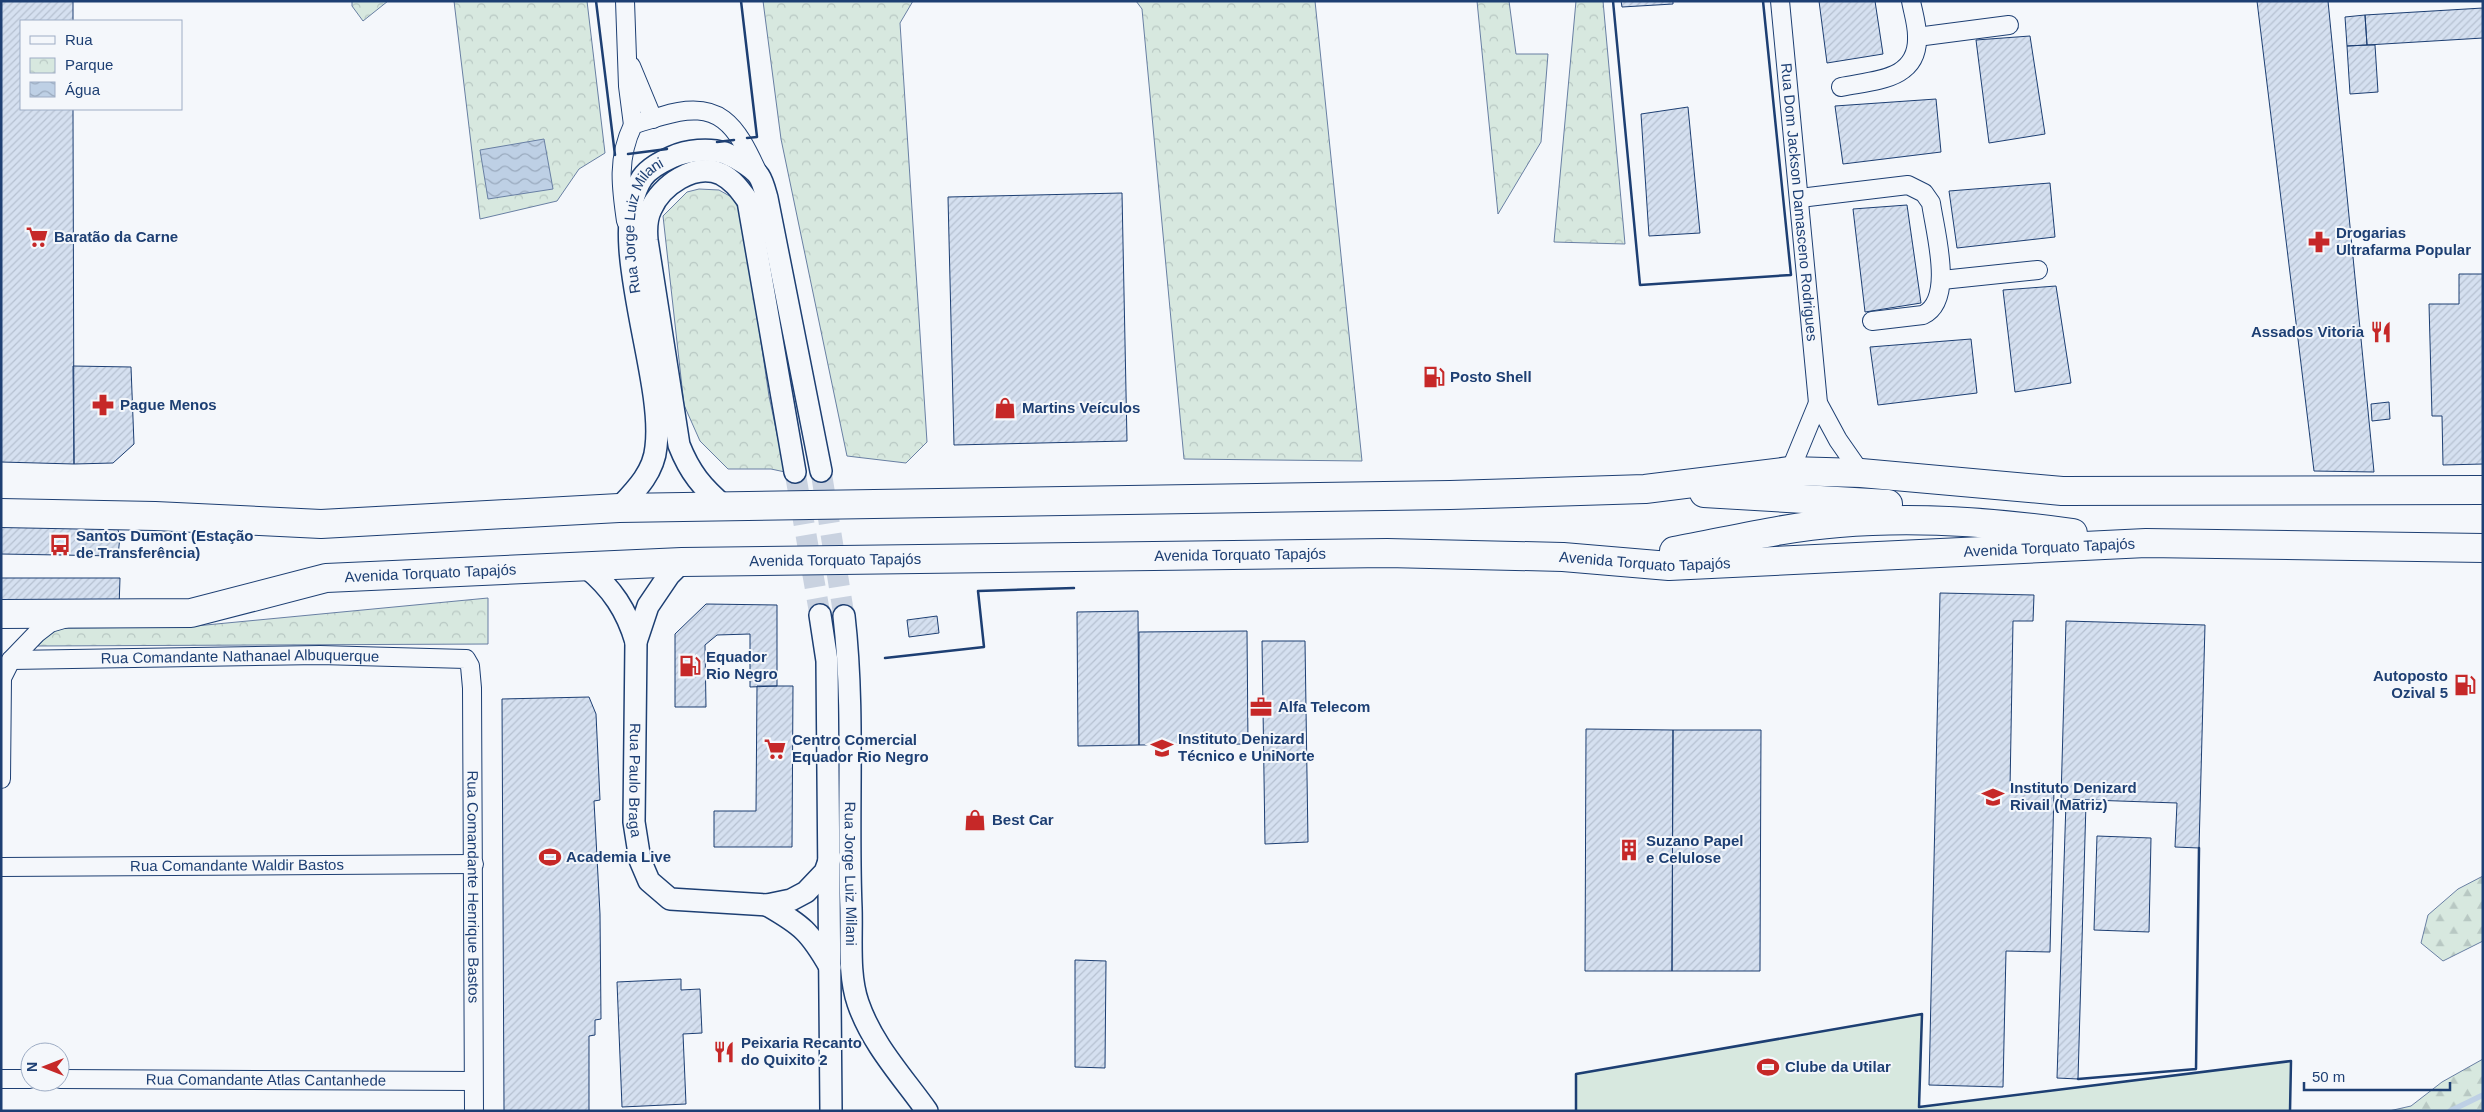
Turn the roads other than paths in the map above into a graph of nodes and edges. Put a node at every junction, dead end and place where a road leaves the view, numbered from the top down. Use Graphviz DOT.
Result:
graph roads {
  1 [pos="626,1"];
  2 [pos="1780,1"];
  3 [pos="1911,1"];
  4 [pos="2010,25"];
  5 [pos="1917,37"];
  6 [pos="627,59"];
  7 [pos="1841,87"];
  8 [pos="654,119"];
  9 [pos="633,125"];
  10 [pos="759,176"];
  11 [pos="1800,198"];
  12 [pos="628,240"];
  13 [pos="2038,270"];
  14 [pos="1942,280"];
  15 [pos="1872,321"];
  16 [pos="1818,403"];
  17 [pos="821,471"];
  18 [pos="1790,471"];
  19 [pos="795,472"];
  20 [pos="1861,473"];
  21 [pos="1645,489"];
  22 [pos="2483,490"];
  23 [pos="2062,491"];
  24 [pos="725,506"];
  25 [pos="619,508"];
  26 [pos="1,513"];
  27 [pos="2146,543"];
  28 [pos="2483,548"];
  29 [pos="1618,560"];
  30 [pos="682,562"];
  31 [pos="586,567"];
  32 [pos="1,614"];
  33 [pos="78,614"];
  34 [pos="820,615"];
  35 [pos="844,616"];
  36 [pos="636,642"];
  37 [pos="11,660"];
  38 [pos="469,662"];
  39 [pos="1,779"];
  40 [pos="830,858"];
  41 [pos="474,864"];
  42 [pos="1,867"];
  43 [pos="768,906"];
  44 [pos="831,968"];
  45 [pos="1,1079"];
  46 [pos="20,1079"];
  47 [pos="70,1079"];
  48 [pos="473,1081"];
  49 [pos="474,1111"];
  50 [pos="831,1111"];
  51 [pos="927,1111"];
  1 -- 6 [label="street"];
  2 -- 11 [label="street, Rua Dom Jackson Damasceno Rodrigues"];
  3 -- 5 [label="street"];
  4 -- 5 [label="street"];
  5 -- 7 [label="street"];
  6 -- 8 [label="street"];
  6 -- 9 [label="street"];
  8 -- 9 [label="street"];
  8 -- 10 [label="street"];
  9 -- 12 [label="street"];
  10 -- 12 [label="street, Rua Jorge Luiz Milani"];
  10 -- 17 [label="street"];
  11 -- 14 [label="street"];
  11 -- 16 [label="street, Rua Dom Jackson Damasceno Rodrigues"];
  12 -- 25 [label="street, Rua Jorge Luiz Milani"];
  13 -- 14 [label="street"];
  14 -- 15 [label="street"];
  16 -- 18 [label="street, Rua Dom Jackson Damasceno Rodrigues"];
  16 -- 20 [label="street, Rua Dom Jackson Damasceno Rodrigues"];
  18 -- 20 [label="highway"];
  18 -- 21 [label="highway"];
  19 -- 24 [label="street, Rua Jorge Luiz Milani"];
  20 -- 23 [label="highway"];
  21 -- 23 [label="highway"];
  21 -- 24 [label="highway"];
  22 -- 23 [label="highway"];
  24 -- 25 [label="highway"];
  25 -- 26 [label="highway"];
  27 -- 28 [label="highway, Avenida Torquato Tapajós"];
  27 -- 29 [label="highway, Avenida Torquato Tapajós"];
  27 -- 29 [label="highway"];
  29 -- 30 [label="highway, Avenida Torquato Tapajós"];
  30 -- 31 [label="highway, Avenida Torquato Tapajós"];
  30 -- 36 [label="street, Rua Paulo Braga"];
  31 -- 33 [label="highway, Avenida Torquato Tapajós"];
  31 -- 36 [label="street, Rua Paulo Braga"];
  32 -- 33 [label="highway, Avenida Torquato Tapajós"];
  33 -- 37 [label="street"];
  34 -- 40 [label="street, Rua Jorge Luiz Milani"];
  35 -- 51 [label="street, Rua Jorge Luiz Milani"];
  36 -- 43 [label="street, Rua Paulo Braga"];
  37 -- 38 [label="street, Rua Comandante Nathanael Albuquerque"];
  37 -- 39 [label="street"];
  38 -- 41 [label="street, Rua Comandante Henrique Bastos"];
  40 -- 43 [label="street, Rua Paulo Braga"];
  40 -- 44 [label="street, Rua Jorge Luiz Milani"];
  41 -- 42 [label="street, Rua Comandante Waldir Bastos"];
  41 -- 48 [label="street, Rua Comandante Henrique Bastos"];
  43 -- 44 [label="street, Rua Paulo Braga"];
  44 -- 50 [label="street, Rua Jorge Luiz Milani"];
  45 -- 46 [label="street"];
  47 -- 48 [label="street, Rua Comandante Atlas Cantanhede"];
  48 -- 49 [label="street, Rua Comandante Henrique Bastos"];
}
